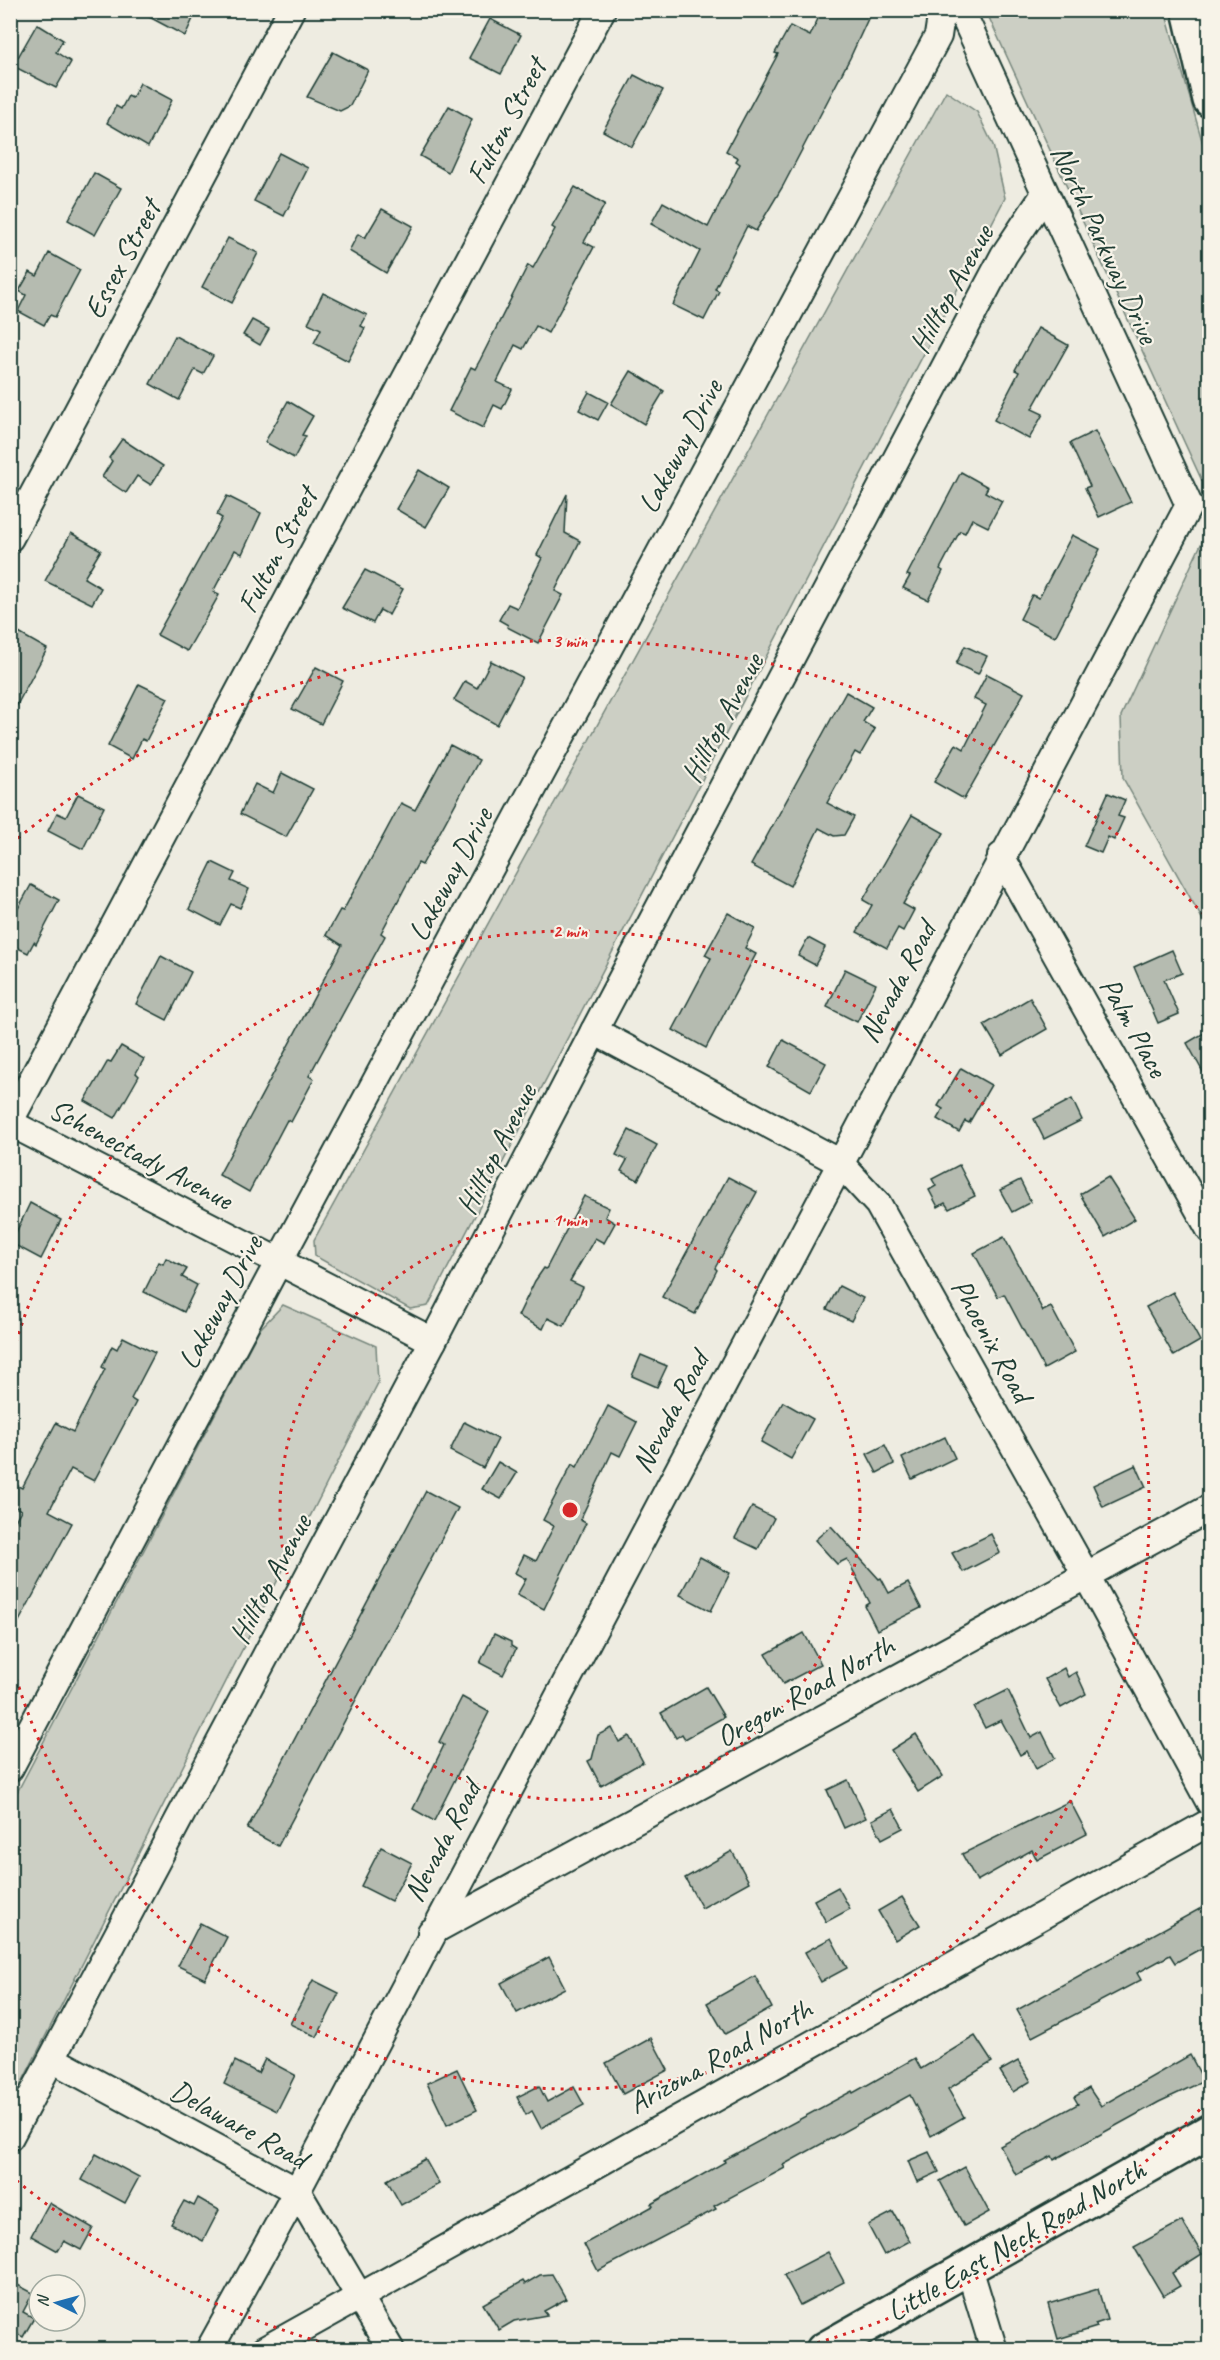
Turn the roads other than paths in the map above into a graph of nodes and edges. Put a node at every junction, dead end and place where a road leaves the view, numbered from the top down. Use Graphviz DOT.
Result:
graph roads {
  1 [pos="291,10"];
  2 [pos="602,10"];
  3 [pos="942,10"];
  4 [pos="961,10"];
  5 [pos="1189,10"];
  6 [pos="1209,100"];
  7 [pos="1045,194"];
  8 [pos="1189,505"];
  9 [pos="10,537"];
  10 [pos="1001,856"];
  11 [pos="594,1031"];
  12 [pos="10,1122"];
  13 [pos="839,1162"];
  14 [pos="1209,1230"];
  15 [pos="278,1263"];
  16 [pos="433,1341"];
  17 [pos="1209,1508"];
  18 [pos="1086,1575"];
  19 [pos="10,1768"];
  20 [pos="1209,1803"];
  21 [pos="1209,1822"];
  22 [pos="431,1932"];
  23 [pos="52,2059"];
  24 [pos="1209,2131"];
  25 [pos="10,2138"];
  26 [pos="297,2191"];
  27 [pos="969,2268"];
  28 [pos="360,2294"];
  29 [pos="209,2349"];
  30 [pos="264,2349"];
  31 [pos="391,2349"];
  32 [pos="823,2349"];
  33 [pos="994,2349"];
  1 -- 9 [label="street, Essex Street"];
  2 -- 12 [label="street, Fulton Street"];
  3 -- 15 [label="street, Lakeway Drive"];
  4 -- 7 [label="street, North Parkway Drive"];
  5 -- 6 [label="main road"];
  7 -- 8 [label="street, North Parkway Drive"];
  7 -- 11 [label="street, Hilltop Avenue"];
  8 -- 10 [label="street, Nevada Road"];
  10 -- 13 [label="street, Nevada Road"];
  10 -- 14 [label="street, Palm Place"];
  11 -- 13 [label="street, Phoenix Road"];
  11 -- 16 [label="street, Hilltop Avenue"];
  12 -- 15 [label="street, Schenectady Avenue"];
  13 -- 18 [label="street, Phoenix Road"];
  13 -- 22 [label="street, Nevada Road"];
  15 -- 16 [label="street, Schenectady Avenue"];
  15 -- 19 [label="street, Lakeway Drive"];
  16 -- 23 [label="street, Hilltop Avenue"];
  17 -- 18 [label="street, Oregon Road North"];
  18 -- 20 [label="street, Phoenix Road"];
  18 -- 22 [label="street, Oregon Road North"];
  21 -- 28 [label="street, Arizona Road North"];
  22 -- 26 [label="street, Nevada Road"];
  23 -- 25 [label="street, Hilltop Avenue"];
  23 -- 26 [label="street, Delaware Road"];
  24 -- 27 [label="main road, Little East Neck Road North"];
  26 -- 28 [label="street, Delaware Road"];
  26 -- 29 [label="street, Nevada Road"];
  27 -- 32 [label="main road, Little East Neck Road North"];
  27 -- 33 [label="street"];
  28 -- 30 [label="street, Arizona Road North"];
  28 -- 31 [label="street, Delaware Road"];
}
